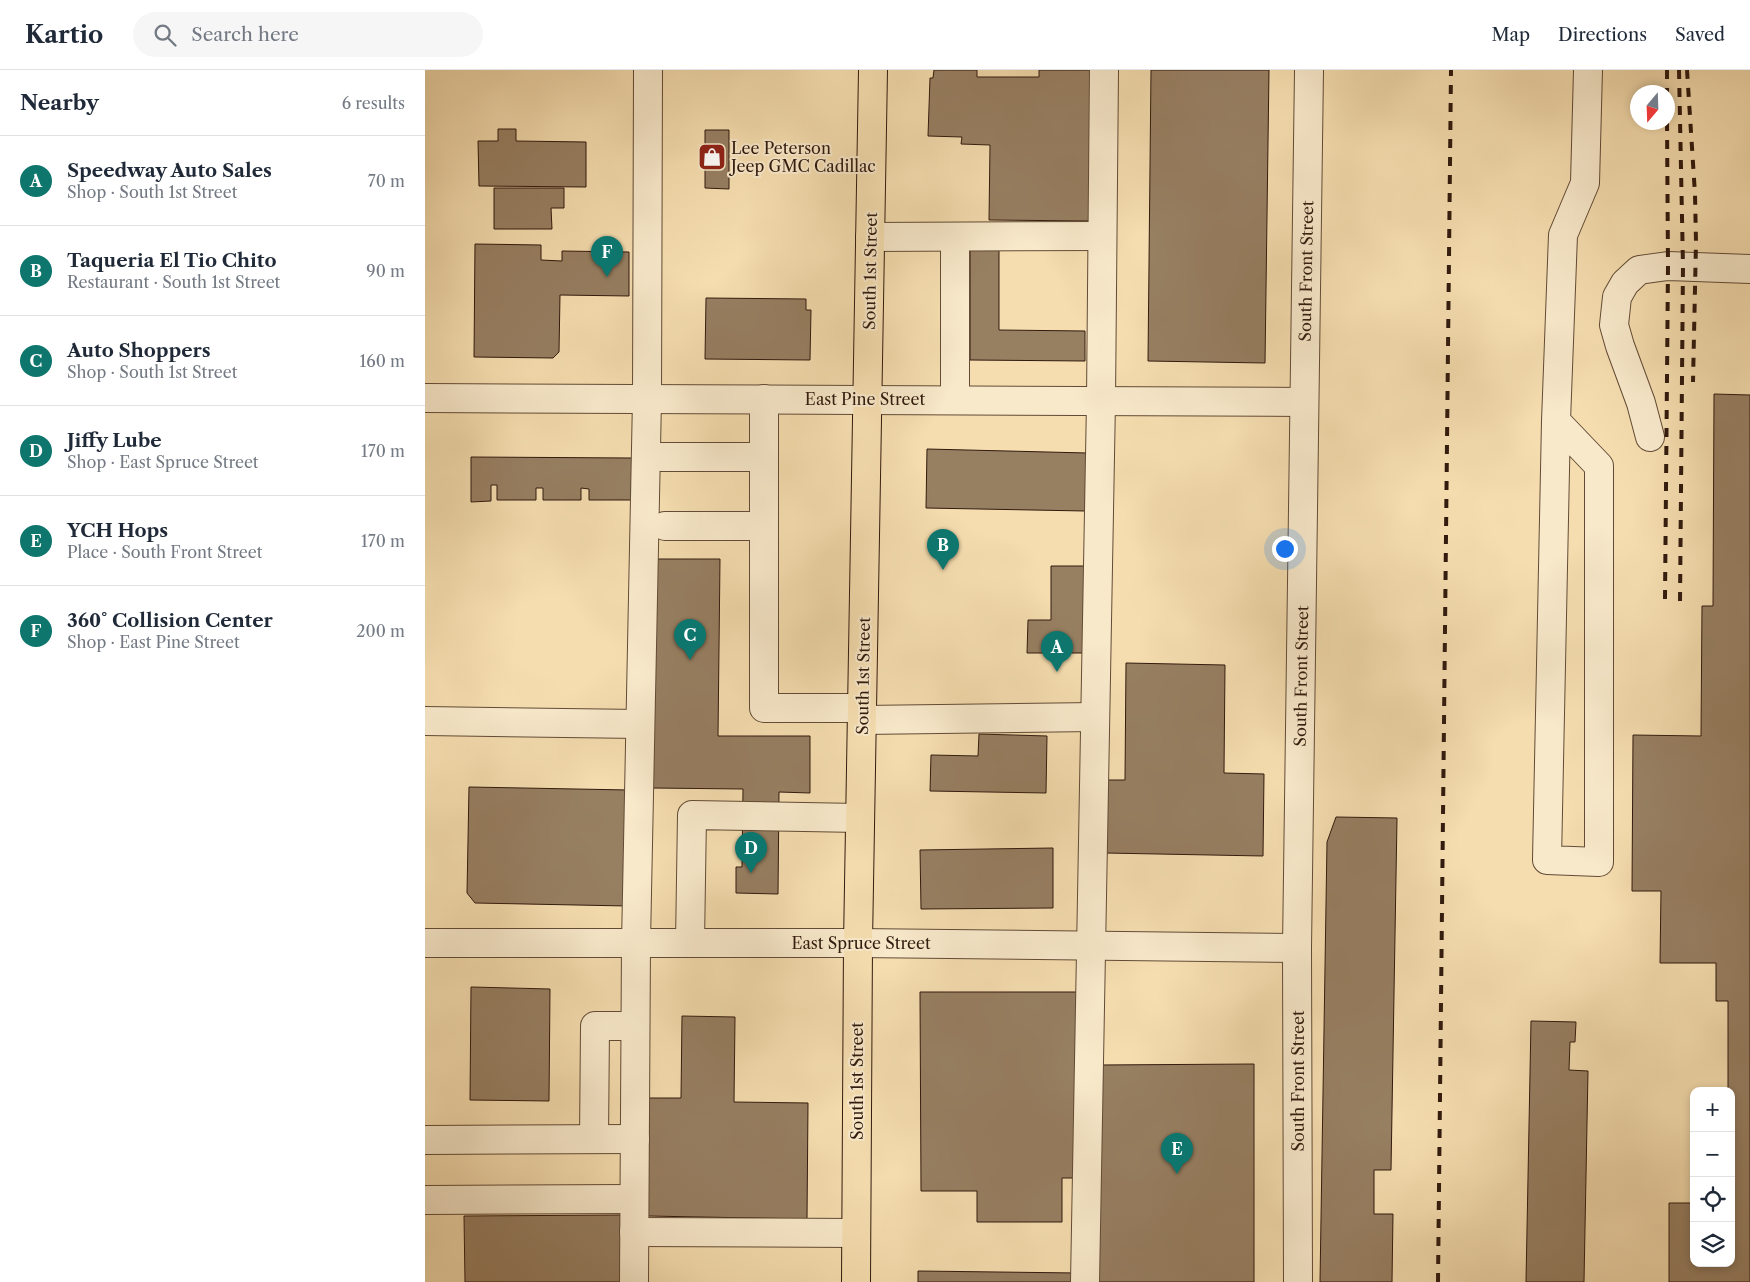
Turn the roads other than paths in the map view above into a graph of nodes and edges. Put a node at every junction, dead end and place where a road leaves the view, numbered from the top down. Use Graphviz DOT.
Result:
graph roads {
  1 [pos="648,70"];
  2 [pos="873,70"];
  3 [pos="1104,70"];
  4 [pos="1309,70"];
  5 [pos="1588,70"];
  6 [pos="1103,236"];
  7 [pos="955,237"];
  8 [pos="870,238"];
  9 [pos="1750,270"];
  10 [pos="425,398"];
  11 [pos="647,399"];
  12 [pos="764,399"];
  13 [pos="868,399"];
  14 [pos="955,400"];
  15 [pos="1101,401"];
  16 [pos="1304,402"];
  17 [pos="1556,421"];
  18 [pos="1650,436"];
  19 [pos="764,456"];
  20 [pos="661,457"];
  21 [pos="665,526"];
  22 [pos="764,526"];
  23 [pos="862,714"];
  24 [pos="1095,717"];
  25 [pos="425,721"];
  26 [pos="641,724"];
  27 [pos="860,818"];
  28 [pos="425,943"];
  29 [pos="636,943"];
  30 [pos="690,943"];
  31 [pos="858,943"];
  32 [pos="1092,945"];
  33 [pos="1297,948"];
  34 [pos="635,1026"];
  35 [pos="595,1139"];
  36 [pos="635,1139"];
  37 [pos="425,1140"];
  38 [pos="634,1199"];
  39 [pos="425,1200"];
  40 [pos="634,1232"];
  41 [pos="856,1233"];
  42 [pos="634,1282"];
  43 [pos="856,1282"];
  44 [pos="1085,1282"];
  45 [pos="1298,1282"];
  1 -- 11 [label="street"];
  2 -- 8 [label="main road, South 1st Street"];
  3 -- 6 [label="street"];
  4 -- 16 [label="street, South Front Street"];
  5 -- 17 [label="street"];
  6 -- 7 [label="street"];
  6 -- 15 [label="street"];
  7 -- 8 [label="street"];
  7 -- 14 [label="street"];
  8 -- 13 [label="main road, South 1st Street"];
  9 -- 18 [label="street"];
  10 -- 11 [label="street, East Pine Street"];
  11 -- 12 [label="street, East Pine Street"];
  11 -- 26 [label="street"];
  12 -- 13 [label="street, East Pine Street"];
  12 -- 19 [label="street"];
  13 -- 14 [label="street, East Pine Street"];
  13 -- 23 [label="main road, South 1st Street"];
  14 -- 15 [label="street, East Pine Street"];
  15 -- 16 [label="street, East Pine Street"];
  15 -- 24 [label="street"];
  16 -- 33 [label="street, South Front Street"];
  17 -- 17 [label="street"];
  19 -- 20 [label="street"];
  19 -- 22 [label="street"];
  21 -- 22 [label="street"];
  22 -- 23 [label="street"];
  23 -- 24 [label="street"];
  23 -- 27 [label="main road, South 1st Street"];
  24 -- 32 [label="street"];
  25 -- 26 [label="street"];
  26 -- 29 [label="street"];
  27 -- 30 [label="street"];
  27 -- 31 [label="main road, South 1st Street"];
  28 -- 29 [label="street, East Spruce Street"];
  29 -- 30 [label="street, East Spruce Street"];
  29 -- 34 [label="street"];
  30 -- 31 [label="street, East Spruce Street"];
  31 -- 32 [label="street, East Spruce Street"];
  31 -- 41 [label="main road, South 1st Street"];
  32 -- 33 [label="street, East Spruce Street"];
  32 -- 44 [label="street"];
  33 -- 45 [label="street, South Front Street"];
  34 -- 35 [label="street"];
  34 -- 36 [label="street"];
  35 -- 36 [label="street"];
  35 -- 37 [label="street"];
  36 -- 38 [label="street"];
  38 -- 39 [label="street"];
  38 -- 40 [label="street"];
  40 -- 41 [label="street"];
  40 -- 42 [label="street"];
  41 -- 43 [label="main road, South 1st Street"];
}
